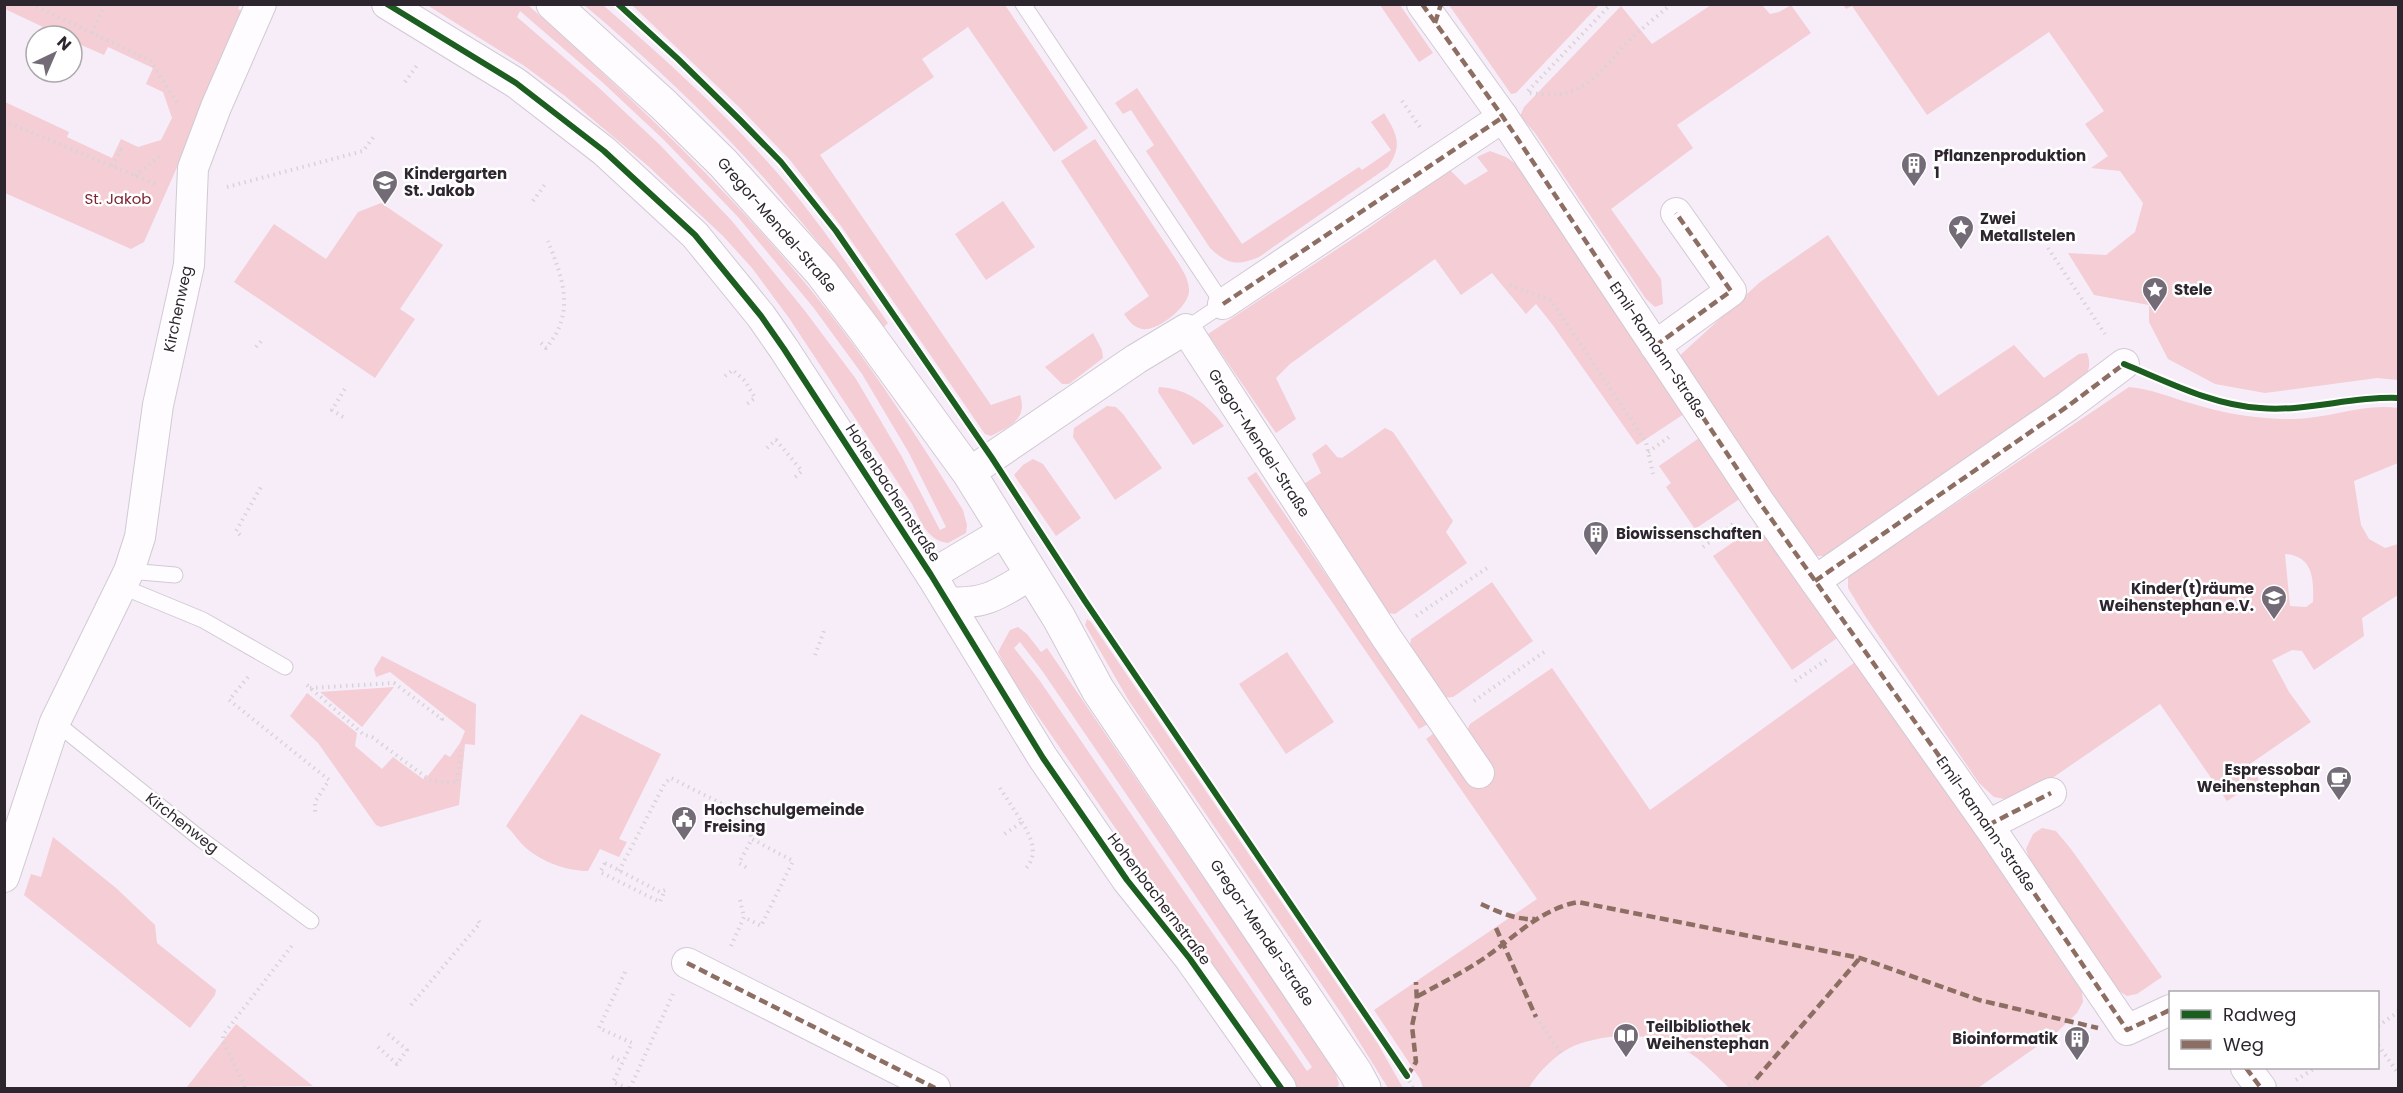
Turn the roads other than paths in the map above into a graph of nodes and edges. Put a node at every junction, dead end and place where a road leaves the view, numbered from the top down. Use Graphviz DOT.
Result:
graph roads {
  1 [pos="261,4"];
  2 [pos="387,4"];
  3 [pos="554,4"];
  4 [pos="1023,4"];
  5 [pos="1422,4"];
  6 [pos="1503,117"];
  7 [pos="1676,213"];
  8 [pos="1222,304"];
  9 [pos="1186,329"];
  10 [pos="1655,346"];
  11 [pos="2124,364"];
  12 [pos="969,473"];
  13 [pos="1005,531"];
  14 [pos="175,574"];
  15 [pos="1032,574"];
  16 [pos="931,575"];
  17 [pos="126,579"];
  18 [pos="1815,581"];
  19 [pos="948,602"];
  20 [pos="285,667"];
  21 [pos="55,722"];
  22 [pos="1479,773"];
  23 [pos="2052,793"];
  24 [pos="1988,825"];
  25 [pos="4,877"];
  26 [pos="311,921"];
  27 [pos="687,963"];
  28 [pos="2169,1010"];
  29 [pos="2247,1069"];
  30 [pos="935,1089"];
  31 [pos="1281,1089"];
  32 [pos="1364,1089"];
  33 [pos="2261,1089"];
  1 -- 17 [label="street, Kirchenweg"];
  2 -- 16 [label="street, Hohenbachernstraße"];
  3 -- 12 [label="street, Gregor-Mendel-Straße"];
  4 -- 8 [label="lane"];
  5 -- 6 [label="street, Emil-Ramann-Straße"];
  6 -- 8 [label="street"];
  6 -- 10 [label="street, Emil-Ramann-Straße"];
  7 -- 10 [label="street"];
  8 -- 9 [label="lane"];
  9 -- 12 [label="street"];
  9 -- 22 [label="street, Gregor-Mendel-Straße"];
  10 -- 18 [label="street, Emil-Ramann-Straße"];
  11 -- 18 [label="street"];
  12 -- 13 [label="street, Gregor-Mendel-Straße"];
  13 -- 15 [label="street, Gregor-Mendel-Straße"];
  13 -- 16 [label="street, Hohenbachernstraße"];
  14 -- 17 [label="lane"];
  15 -- 19 [label="street"];
  15 -- 32 [label="street, Gregor-Mendel-Straße"];
  16 -- 19 [label="street, Hohenbachernstraße"];
  17 -- 20 [label="lane"];
  17 -- 21 [label="street, Kirchenweg"];
  18 -- 24 [label="street, Emil-Ramann-Straße"];
  19 -- 31 [label="street, Hohenbachernstraße"];
  21 -- 25 [label="street, Kirchenweg"];
  21 -- 26 [label="lane, Kirchenweg"];
  23 -- 24 [label="street"];
  24 -- 28 [label="street, Emil-Ramann-Straße"];
  27 -- 30 [label="street"];
  29 -- 33 [label="street"];
}
